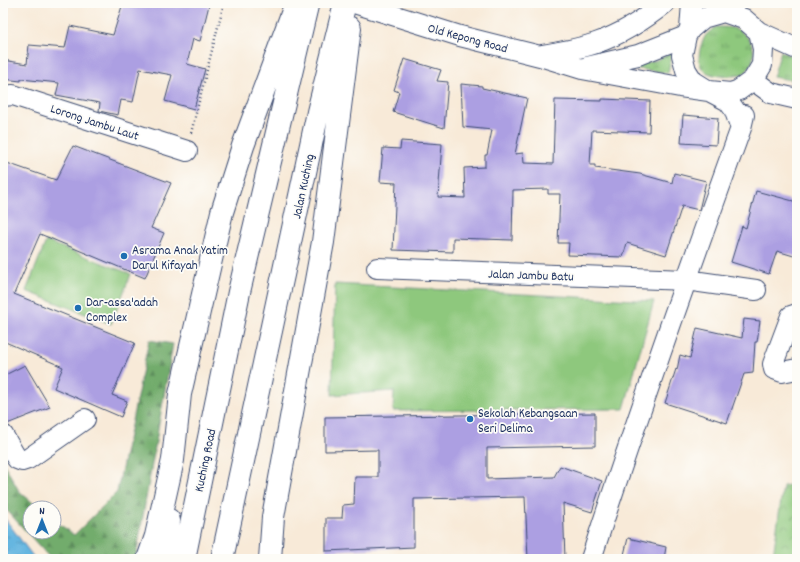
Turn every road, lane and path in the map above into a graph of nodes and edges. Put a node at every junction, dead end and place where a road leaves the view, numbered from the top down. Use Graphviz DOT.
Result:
graph roads {
  1 [pos="224,3"];
  2 [pos="296,3"];
  3 [pos="308,3"];
  4 [pos="344,3"];
  5 [pos="354,3"];
  6 [pos="665,3"];
  7 [pos="692,3"];
  8 [pos="400,10"];
  9 [pos="741,11"];
  10 [pos="294,27"];
  11 [pos="688,32"];
  12 [pos="759,32"];
  13 [pos="342,42"];
  14 [pos="797,49"];
  15 [pos="540,56"];
  16 [pos="582,69"];
  17 [pos="749,84"];
  18 [pos="709,91"];
  19 [pos="3,96"];
  20 [pos="797,99"];
  21 [pos="741,128"];
  22 [pos="187,151"];
  23 [pos="377,268"];
  24 [pos="686,280"];
  25 [pos="756,290"];
  26 [pos="797,314"];
  27 [pos="797,369"];
  28 [pos="85,419"];
  29 [pos="3,435"];
  30 [pos="173,460"];
  31 [pos="269,556"];
  32 [pos="148,559"];
  33 [pos="167,559"];
  34 [pos="184,559"];
  35 [pos="222,559"];
  36 [pos="591,559"];
  1 -- 22 [label="path"];
  2 -- 10 [label="highway"];
  3 -- 10 [label="highway"];
  4 -- 13 [label="highway, Jalan Kuching"];
  5 -- 8 [label="street, Old Kepong Road"];
  5 -- 13 [label="highway"];
  6 -- 15 [label="street"];
  7 -- 11 [label="street"];
  8 -- 15 [label="street, Old Kepong Road"];
  9 -- 11 [label="street"];
  9 -- 12 [label="street"];
  10 -- 30 [label="highway"];
  10 -- 34 [label="highway, Kuching Road"];
  11 -- 16 [label="street"];
  11 -- 18 [label="street"];
  12 -- 14 [label="street"];
  12 -- 17 [label="street"];
  13 -- 31 [label="highway"];
  13 -- 35 [label="highway, Jalan Kuching"];
  15 -- 16 [label="street, Old Kepong Road"];
  16 -- 18 [label="street, Old Kepong Road"];
  17 -- 18 [label="street"];
  17 -- 20 [label="street"];
  17 -- 21 [label="street"];
  18 -- 21 [label="street"];
  19 -- 22 [label="street, Lorong Jambu Laut"];
  21 -- 24 [label="street"];
  23 -- 24 [label="street, Jalan Jambu Batu"];
  24 -- 25 [label="street, Jalan Jambu Batu"];
  24 -- 36 [label="street"];
  26 -- 27 [label="street"];
  28 -- 29 [label="street"];
  30 -- 32 [label="highway"];
  30 -- 33 [label="highway"];
}
